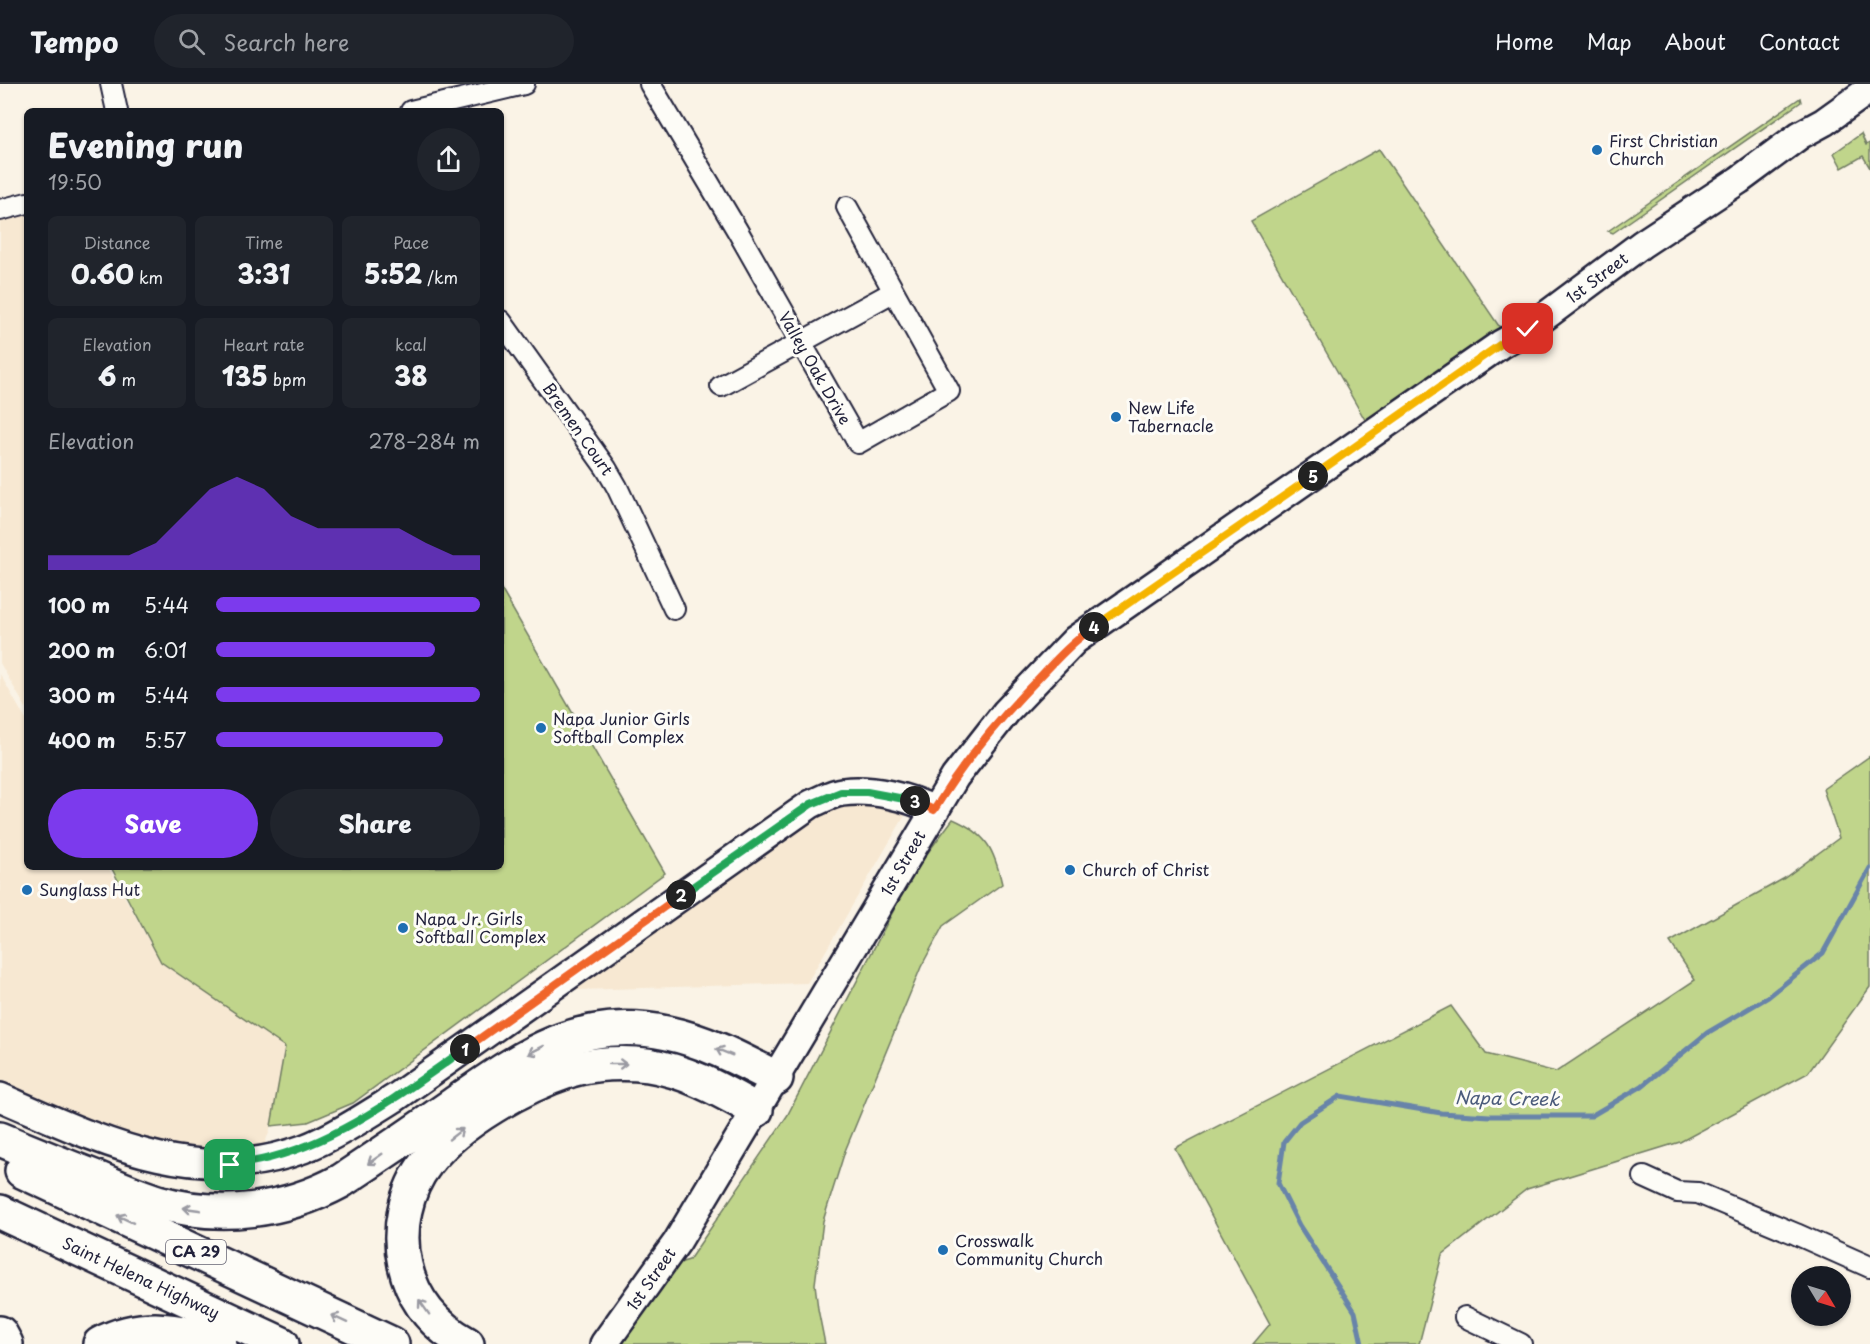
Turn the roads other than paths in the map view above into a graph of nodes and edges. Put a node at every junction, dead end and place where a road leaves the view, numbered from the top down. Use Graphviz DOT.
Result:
graph roads {
  1 [pos="111,84"];
  2 [pos="524,84"];
  3 [pos="650,84"];
  4 [pos="1870,89"];
  5 [pos="116,108"];
  6 [pos="425,108"];
  7 [pos="24,204"];
  8 [pos="847,207"];
  9 [pos="0,210"];
  10 [pos="893,292"];
  11 [pos="504,325"];
  12 [pos="800,342"];
  13 [pos="721,386"];
  14 [pos="674,609"];
  15 [pos="934,810"];
  16 [pos="776,1078"];
  17 [pos="0,1097"];
  18 [pos="756,1110"];
  19 [pos="0,1140"];
  20 [pos="0,1160"];
  21 [pos="1644,1177"];
  22 [pos="0,1212"];
  23 [pos="1870,1267"];
  24 [pos="1465,1317"];
  25 [pos="0,1333"];
  26 [pos="6,1344"];
  27 [pos="100,1344"];
  28 [pos="219,1344"];
  29 [pos="282,1344"];
  30 [pos="392,1344"];
  31 [pos="467,1344"];
  32 [pos="604,1344"];
  33 [pos="1521,1344"];
  1 -- 5 [label="street"];
  2 -- 6 [label="street"];
  3 -- 12 [label="street, Valley Oak Drive"];
  4 -- 15 [label="main road, 1st Street"];
  7 -- 9 [label="street"];
  8 -- 10 [label="street, Valley Oak Drive"];
  10 -- 12 [label="street"];
  10 -- 12 [label="street, Valley Oak Drive"];
  11 -- 14 [label="street, Bremen Court"];
  12 -- 13 [label="street"];
  15 -- 16 [label="main road, 1st Street"];
  15 -- 17 [label="main road"];
  16 -- 18 [label="main road, 1st Street"];
  16 -- 19 [label="highway, one-way"];
  31 -- 18 [label="highway, one-way"];
  18 -- 32 [label="main road, 1st Street"];
  30 -- 20 [label="highway, CA 29, one-way"];
  21 -- 23 [label="street"];
  22 -- 29 [label="highway, Saint Helena Highway / CA 29"];
  24 -- 33 [label="street"];
  25 -- 26 [label="highway"];
  27 -- 28 [label="highway"];
}
